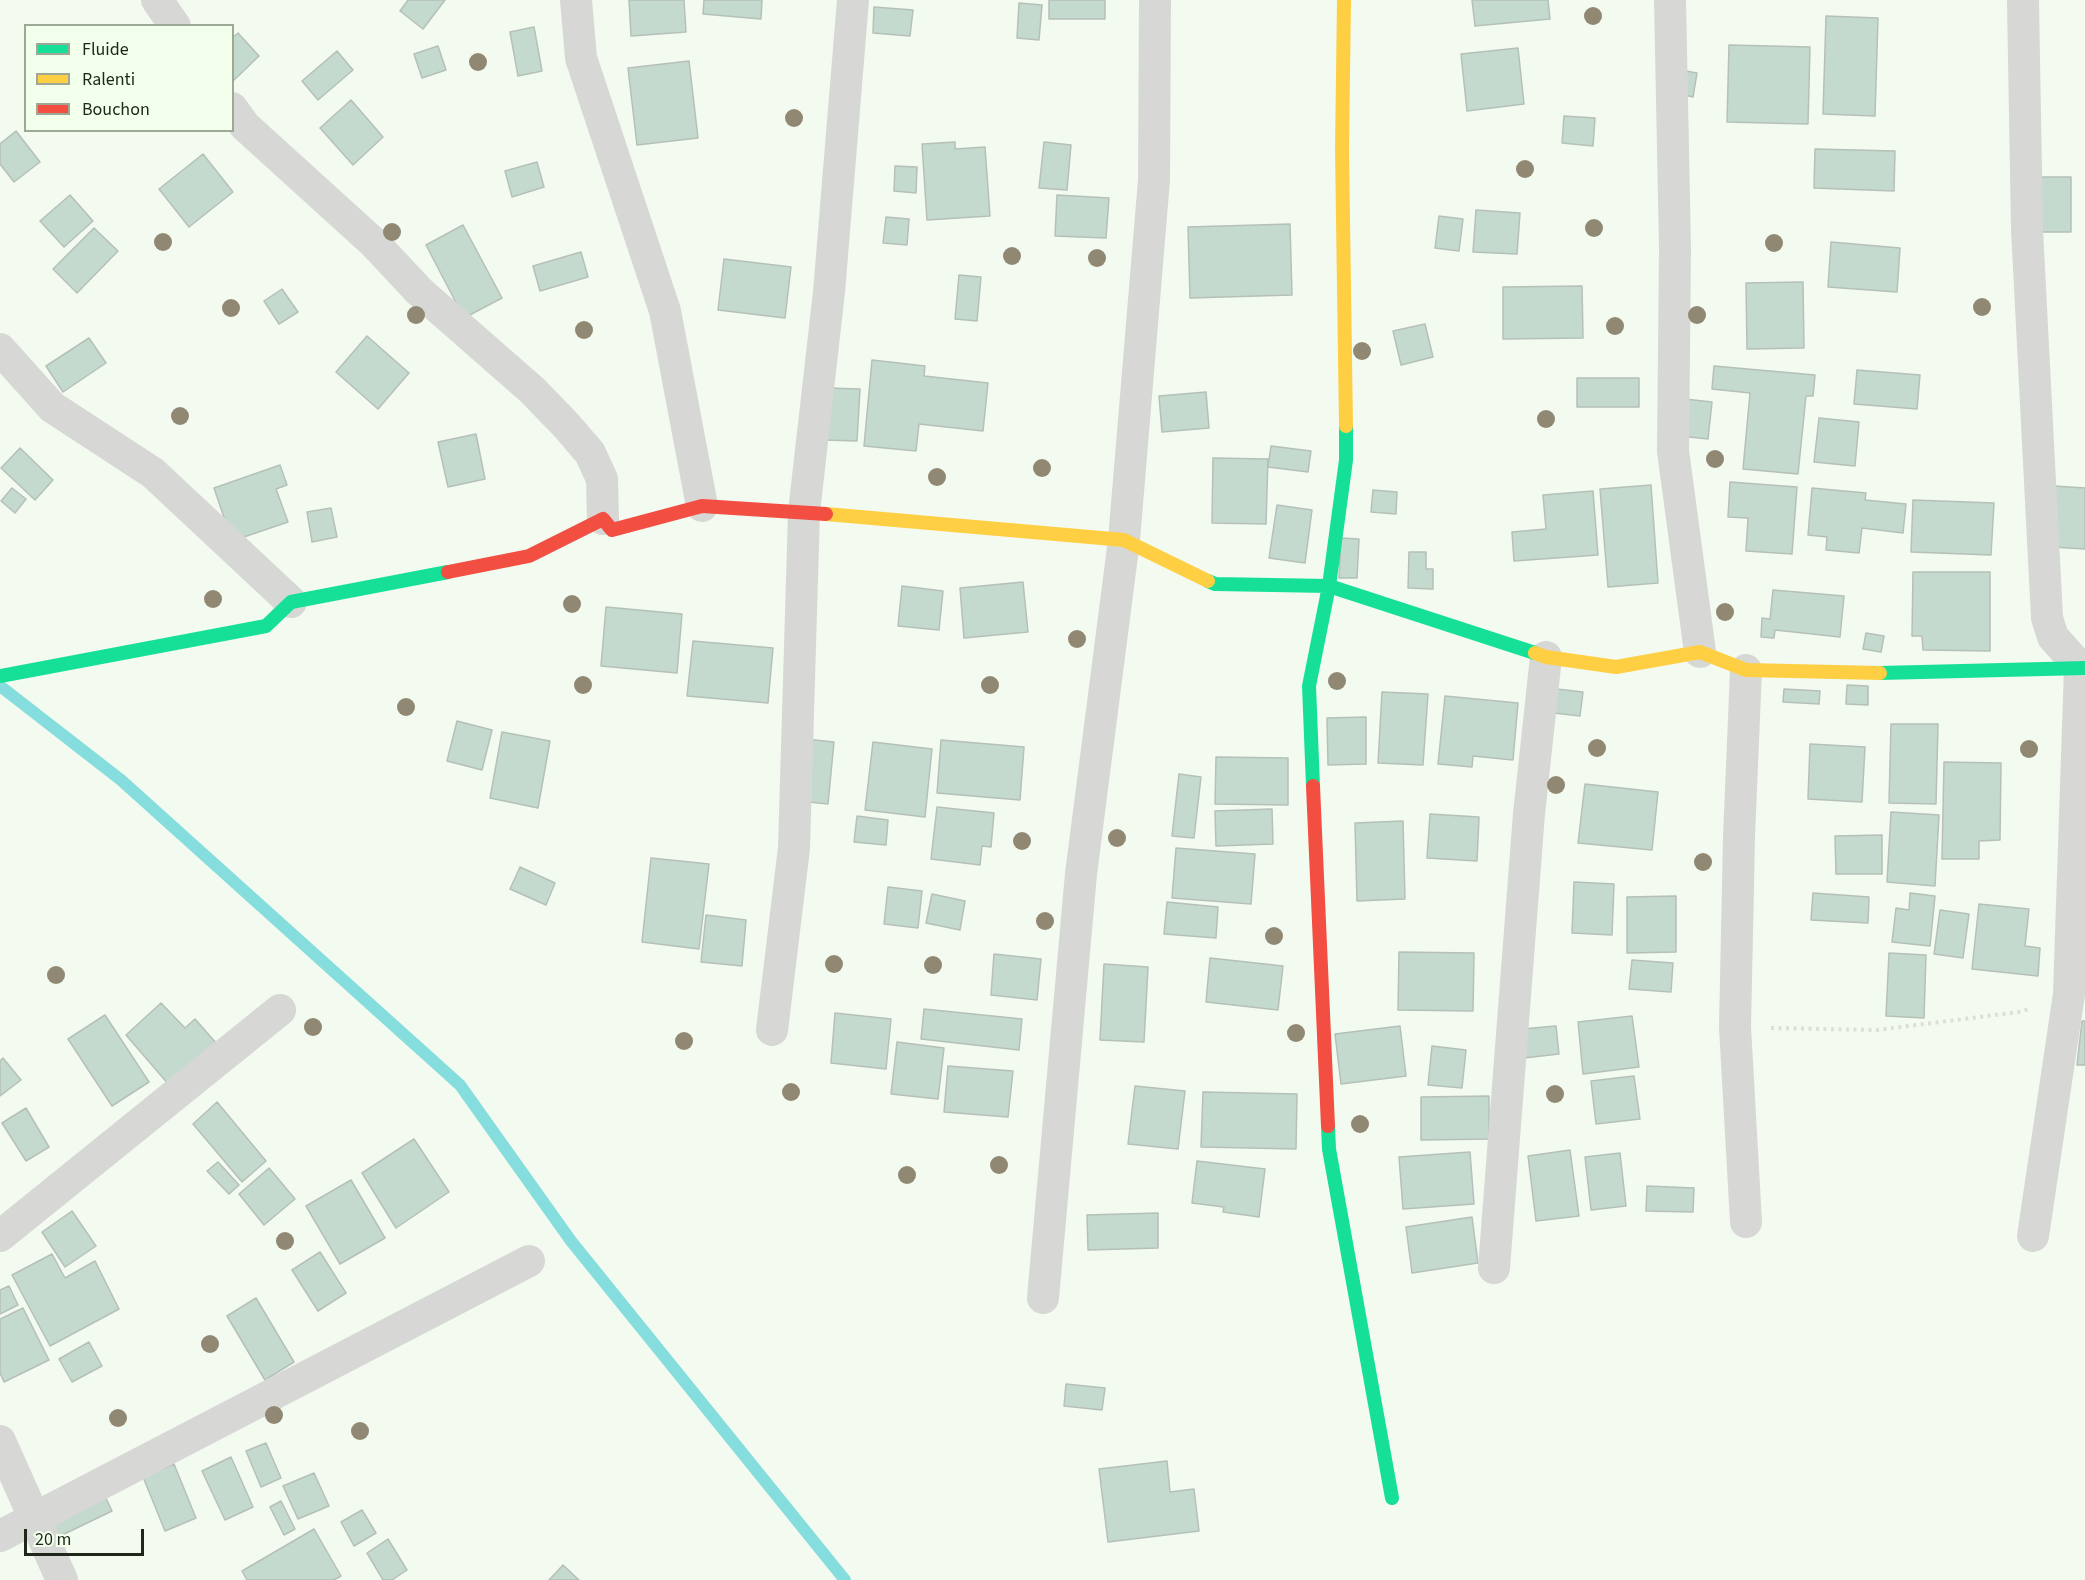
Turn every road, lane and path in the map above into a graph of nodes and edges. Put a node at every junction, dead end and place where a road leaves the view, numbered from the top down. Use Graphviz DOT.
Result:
graph roads {
  1 [pos="158,0"];
  2 [pos="576,0"];
  3 [pos="853,0"];
  4 [pos="1155,0"];
  5 [pos="1344,0"];
  6 [pos="1670,0"];
  7 [pos="2023,0"];
  8 [pos="174,24"];
  9 [pos="234,111"];
  10 [pos="0,349"];
  11 [pos="702,506"];
  12 [pos="804,512"];
  13 [pos="603,519"];
  14 [pos="1124,540"];
  15 [pos="1329,586"];
  16 [pos="291,602"];
  17 [pos="1700,652"];
  18 [pos="1546,657"];
  19 [pos="2082,668"];
  20 [pos="1746,670"];
  21 [pos="0,676"];
  22 [pos="2077,995"];
  23 [pos="280,1011"];
  24 [pos="1736,1027"];
  25 [pos="772,1030"];
  26 [pos="1746,1222"];
  27 [pos="0,1236"];
  28 [pos="2033,1236"];
  29 [pos="529,1261"];
  30 [pos="1494,1268"];
  31 [pos="1043,1298"];
  32 [pos="0,1441"];
  33 [pos="1392,1498"];
  34 [pos="34,1518"];
  35 [pos="0,1536"];
  36 [pos="62,1580"];
  1 -- 8 [label="street"];
  2 -- 11 [label="street"];
  3 -- 12 [label="street"];
  4 -- 14 [label="street"];
  5 -- 15 [label="street"];
  6 -- 17 [label="street"];
  7 -- 19 [label="street"];
  9 -- 13 [label="street"];
  10 -- 16 [label="street"];
  11 -- 12 [label="street"];
  11 -- 13 [label="street"];
  12 -- 14 [label="street"];
  12 -- 25 [label="street"];
  13 -- 16 [label="street"];
  14 -- 15 [label="street"];
  14 -- 31 [label="street"];
  15 -- 18 [label="street"];
  15 -- 33 [label="street"];
  16 -- 21 [label="street"];
  17 -- 18 [label="street"];
  17 -- 20 [label="street"];
  18 -- 30 [label="street"];
  19 -- 20 [label="street"];
  19 -- 22 [label="street"];
  20 -- 24 [label="street"];
  22 -- 24 [label="path"];
  22 -- 28 [label="street"];
  23 -- 27 [label="street"];
  24 -- 26 [label="street"];
  29 -- 34 [label="street"];
  32 -- 34 [label="street"];
  34 -- 35 [label="street"];
  34 -- 36 [label="street"];
}
